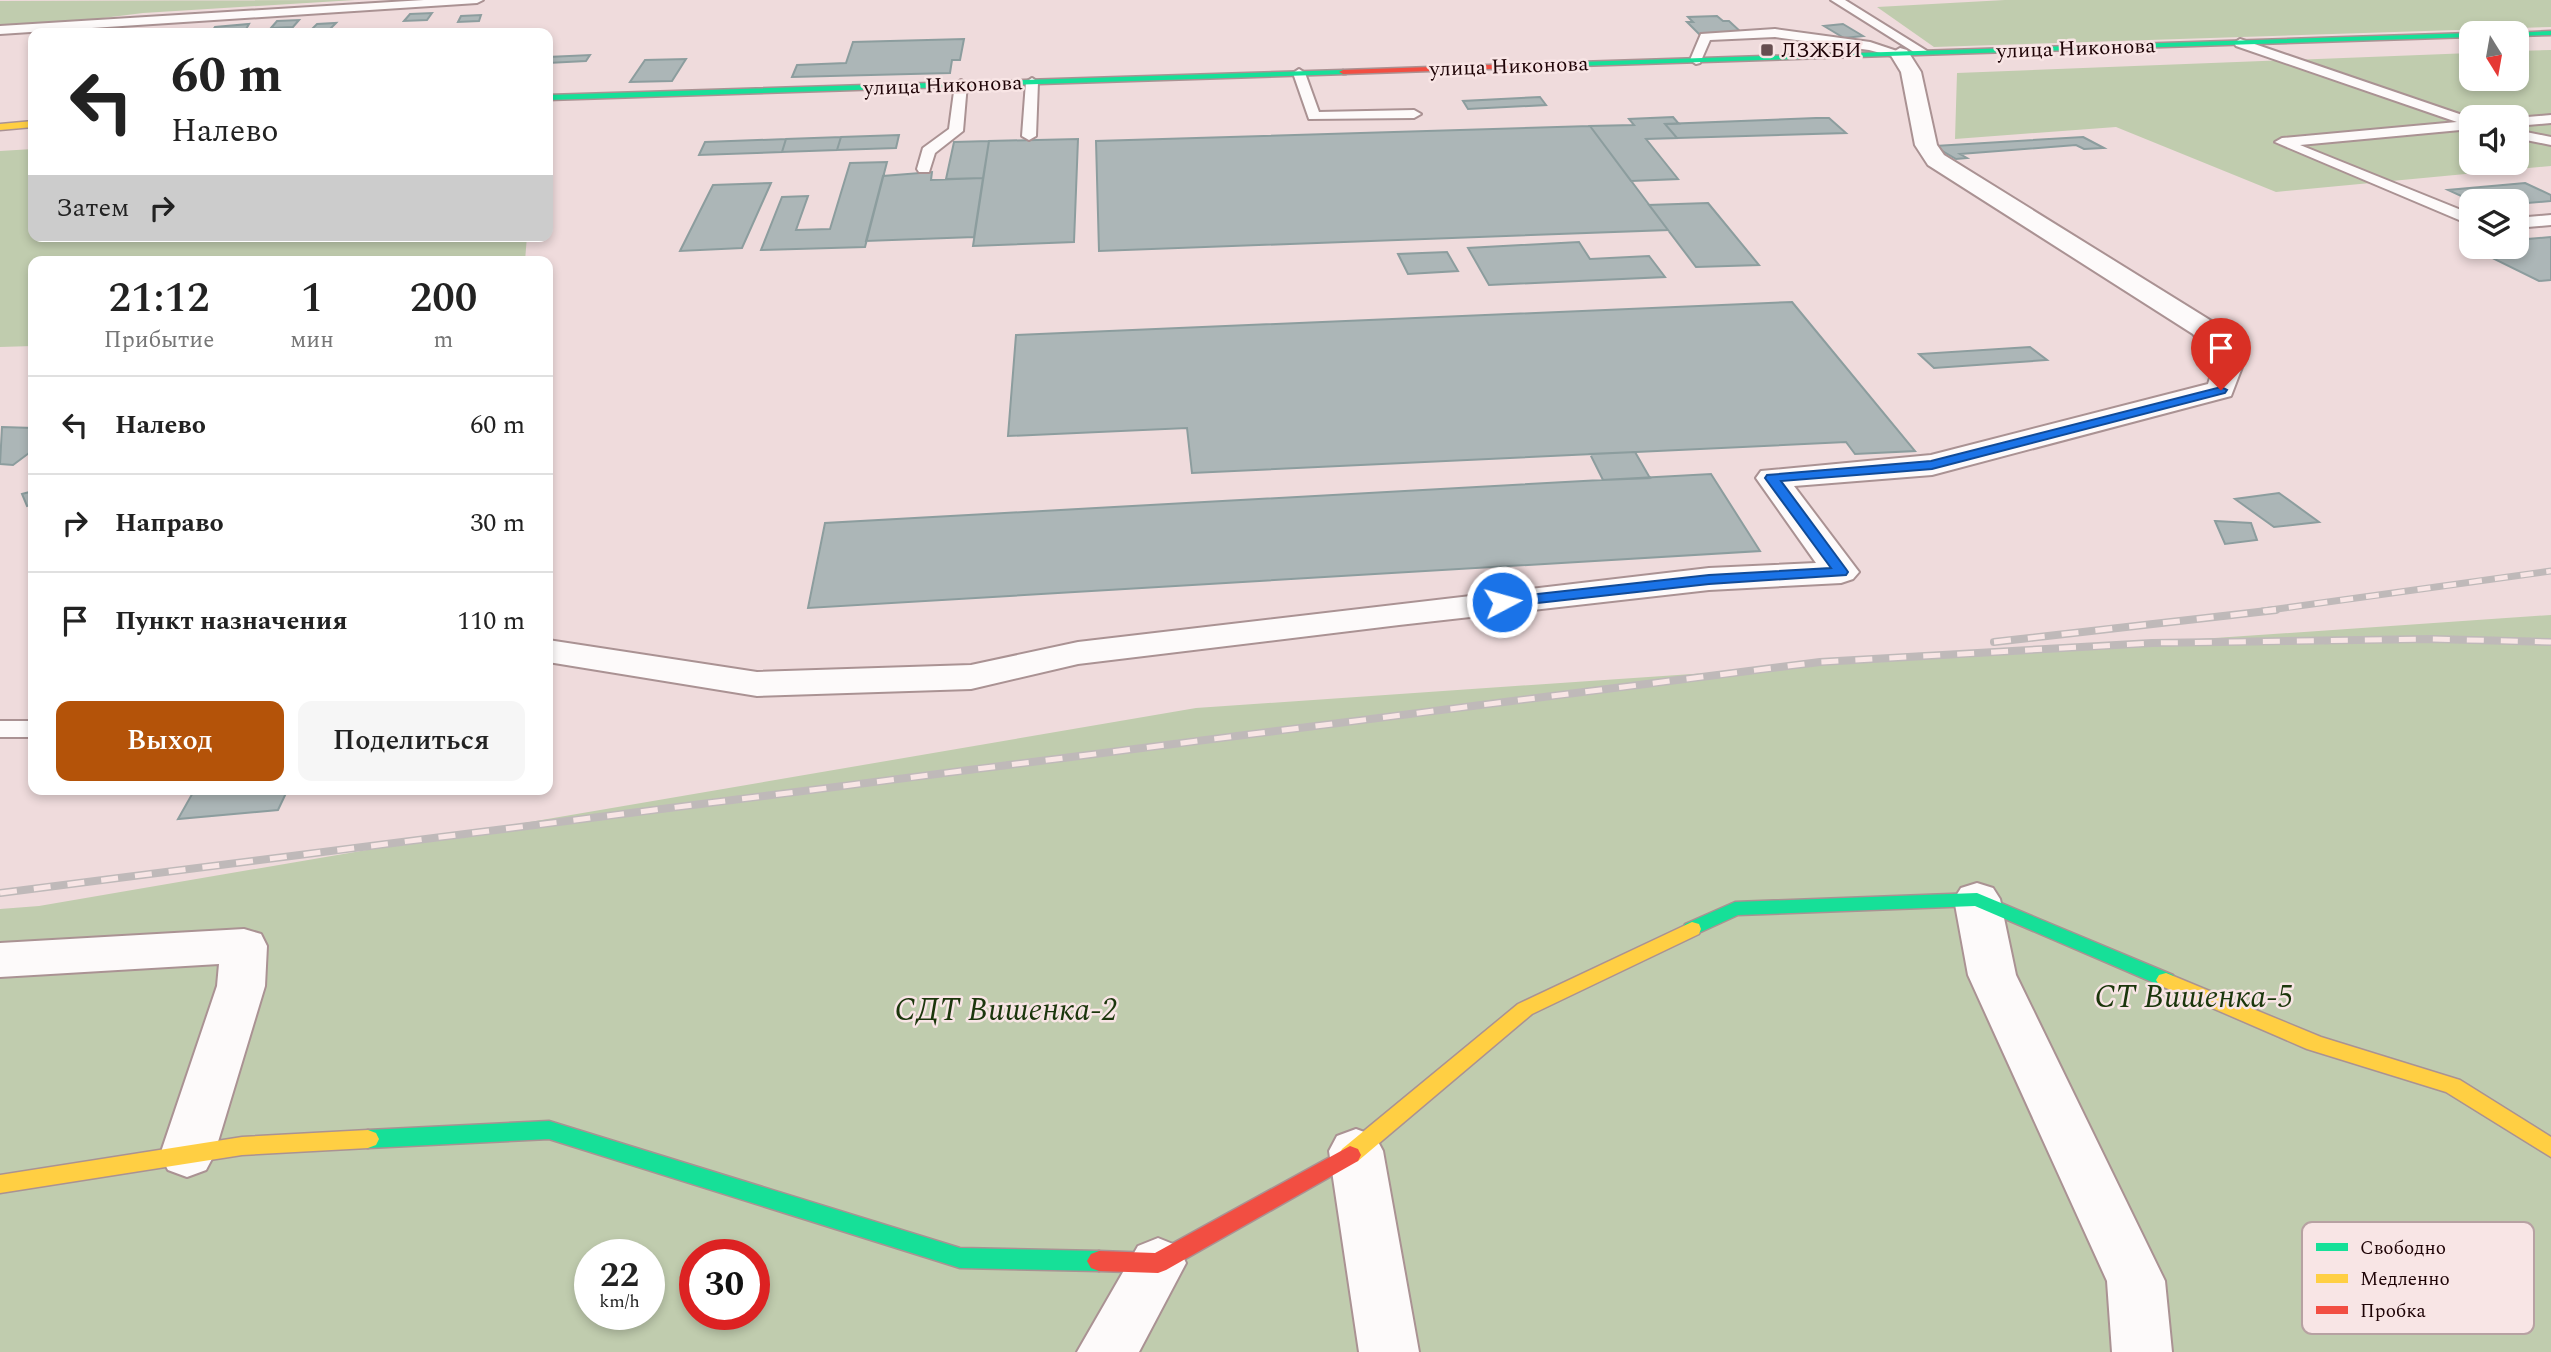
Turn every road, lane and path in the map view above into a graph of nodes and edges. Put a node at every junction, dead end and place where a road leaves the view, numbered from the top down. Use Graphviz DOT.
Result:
graph roads {
  1 [pos="477,0"];
  2 [pos="1837,0"];
  3 [pos="28,28"];
  4 [pos="32,28"];
  5 [pos="0,30"];
  6 [pos="2551,33"];
  7 [pos="2529,34"];
  8 [pos="2459,35"];
  9 [pos="2240,43"];
  10 [pos="1912,54"];
  11 [pos="1696,60"];
  12 [pos="1299,73"];
  13 [pos="1032,82"];
  14 [pos="961,84"];
  15 [pos="553,98"];
  16 [pos="1414,114"];
  17 [pos="2551,119"];
  18 [pos="2459,120"];
  19 [pos="2529,121"];
  20 [pos="28,124"];
  21 [pos="2459,125"];
  22 [pos="0,127"];
  23 [pos="1029,136"];
  24 [pos="2529,137"];
  25 [pos="2551,141"];
  26 [pos="924,169"];
  27 [pos="2459,215"];
  28 [pos="2551,220"];
  29 [pos="2529,222"];
  30 [pos="553,652"];
  31 [pos="0,729"];
  32 [pos="28,729"];
  33 [pos="1977,899"];
  34 [pos="0,960"];
  35 [pos="2551,1148"];
  36 [pos="1356,1151"];
  37 [pos="187,1155"];
  38 [pos="0,1184"];
  39 [pos="1158,1263"];
  40 [pos="1107,1352"];
  41 [pos="1389,1352"];
  42 [pos="2142,1352"];
  1 -- 4 [label="lane"];
  2 -- 10 [label="lane"];
  3 -- 5 [label="lane"];
  6 -- 7 [label="main road"];
  8 -- 9 [label="main road, улица Никонова"];
  9 -- 10 [label="main road, улица Никонова"];
  9 -- 18 [label="lane"];
  10 -- 11 [label="main road, улица Никонова"];
  10 -- 11 [label="lane"];
  10 -- 30 [label="street"];
  11 -- 12 [label="main road, улица Никонова"];
  12 -- 13 [label="main road, улица Никонова"];
  12 -- 16 [label="lane"];
  13 -- 14 [label="main road, улица Никонова"];
  13 -- 23 [label="lane"];
  14 -- 15 [label="main road, улица Никонова"];
  14 -- 26 [label="lane"];
  17 -- 19 [label="lane"];
  20 -- 22 [label="main road"];
  21 -- 27 [label="lane"];
  24 -- 25 [label="lane"];
  28 -- 29 [label="lane"];
  31 -- 32 [label="lane"];
  33 -- 35 [label="main road"];
  33 -- 36 [label="main road"];
  33 -- 42 [label="street"];
  34 -- 37 [label="street"];
  36 -- 39 [label="main road"];
  36 -- 41 [label="street"];
  37 -- 38 [label="main road"];
  37 -- 39 [label="main road"];
  39 -- 40 [label="street"];
}
